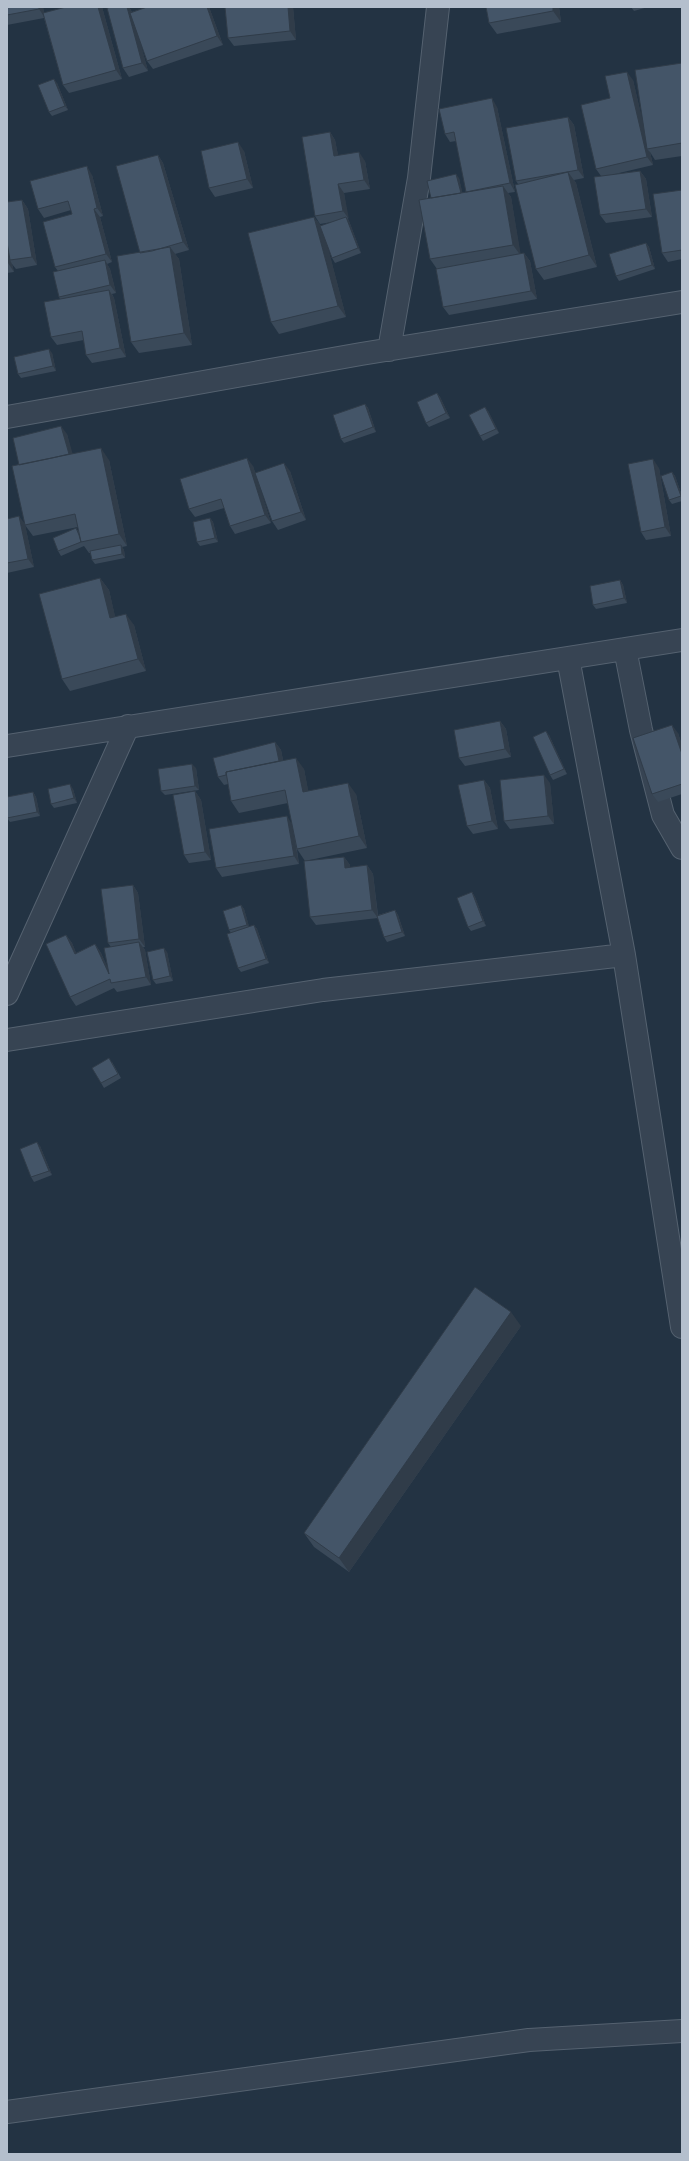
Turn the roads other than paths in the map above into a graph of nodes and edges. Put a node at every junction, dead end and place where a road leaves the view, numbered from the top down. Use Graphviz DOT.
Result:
graph roads {
  1 [pos="438,7"];
  2 [pos="682,302"];
  3 [pos="389,350"];
  4 [pos="7,417"];
  5 [pos="682,640"];
  6 [pos="625,649"];
  7 [pos="568,658"];
  8 [pos="128,726"];
  9 [pos="7,746"];
  10 [pos="682,848"];
  11 [pos="624,955"];
  12 [pos="7,994"];
  13 [pos="7,1040"];
  14 [pos="682,1327"];
  15 [pos="682,2031"];
  16 [pos="7,2112"];
  1 -- 3 [label="street"];
  2 -- 3 [label="street"];
  3 -- 4 [label="street"];
  5 -- 6 [label="street"];
  6 -- 7 [label="street"];
  6 -- 10 [label="street"];
  7 -- 8 [label="street"];
  7 -- 11 [label="street"];
  8 -- 9 [label="street"];
  8 -- 12 [label="street"];
  11 -- 13 [label="street"];
  11 -- 14 [label="street"];
  15 -- 16 [label="street"];
}
